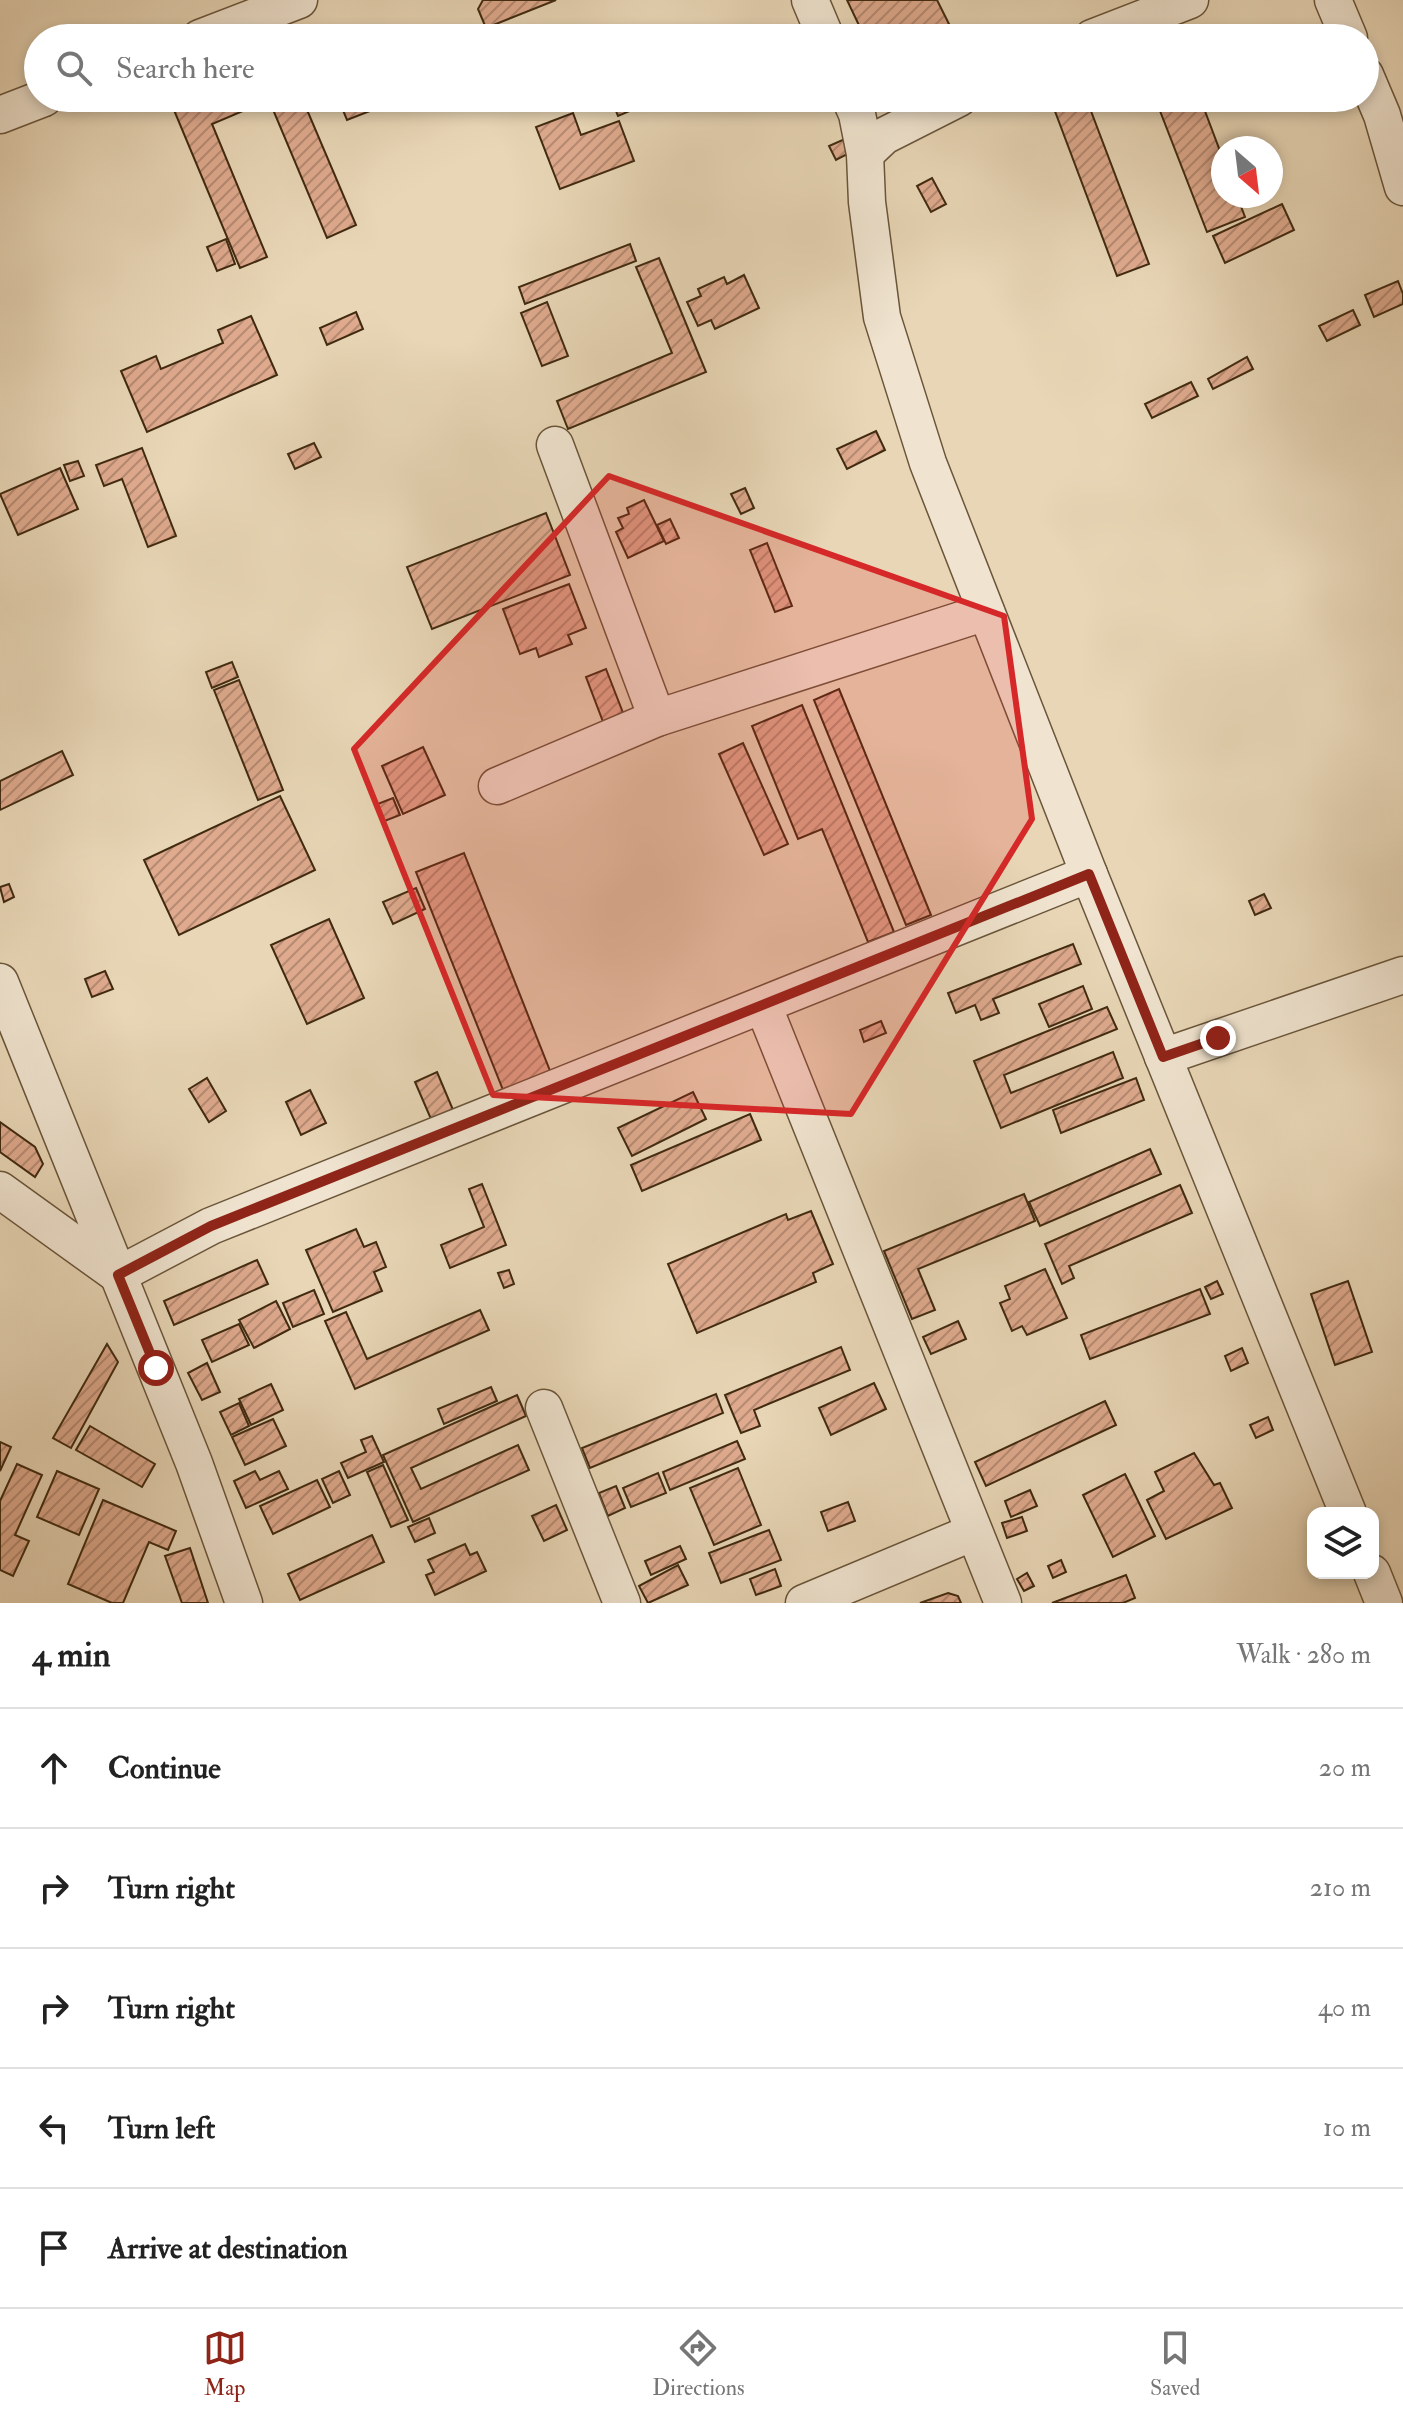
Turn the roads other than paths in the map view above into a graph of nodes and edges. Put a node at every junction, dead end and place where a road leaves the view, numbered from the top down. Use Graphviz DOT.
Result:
graph roads {
  1 [pos="299,0"];
  2 [pos="810,0"];
  3 [pos="1190,0"];
  4 [pos="1333,0"];
  5 [pos="236,24"];
  6 [pos="820,24"];
  7 [pos="1128,24"];
  8 [pos="1343,24"];
  9 [pos="24,106"];
  10 [pos="1379,108"];
  11 [pos="856,112"];
  12 [pos="931,112"];
  13 [pos="0,115"];
  14 [pos="865,154"];
  15 [pos="1403,187"];
  16 [pos="555,445"];
  17 [pos="986,612"];
  18 [pos="657,718"];
  19 [pos="497,786"];
  20 [pos="1089,874"];
  21 [pos="1403,975"];
  22 [pos="0,982"];
  23 [pos="763,1005"];
  24 [pos="1163,1057"];
  25 [pos="0,1190"];
  26 [pos="118,1275"];
  27 [pos="544,1408"];
  28 [pos="1346,1507"];
  29 [pos="974,1532"];
  30 [pos="1374,1579"];
  31 [pos="244,1603"];
  32 [pos="622,1603"];
  33 [pos="804,1603"];
  34 [pos="1003,1603"];
  35 [pos="1384,1603"];
  1 -- 5 [label="street"];
  2 -- 6 [label="street"];
  3 -- 7 [label="street"];
  4 -- 8 [label="street"];
  9 -- 13 [label="street"];
  10 -- 15 [label="street"];
  11 -- 14 [label="street"];
  12 -- 14 [label="street"];
  14 -- 17 [label="street"];
  16 -- 18 [label="street"];
  17 -- 18 [label="street"];
  17 -- 20 [label="street"];
  18 -- 19 [label="street"];
  20 -- 23 [label="street"];
  20 -- 24 [label="street"];
  21 -- 24 [label="street"];
  22 -- 26 [label="street"];
  23 -- 26 [label="street"];
  23 -- 29 [label="street"];
  24 -- 28 [label="street"];
  25 -- 26 [label="street"];
  26 -- 31 [label="street"];
  27 -- 32 [label="street"];
  29 -- 33 [label="street"];
  29 -- 34 [label="street"];
  30 -- 35 [label="street"];
}
